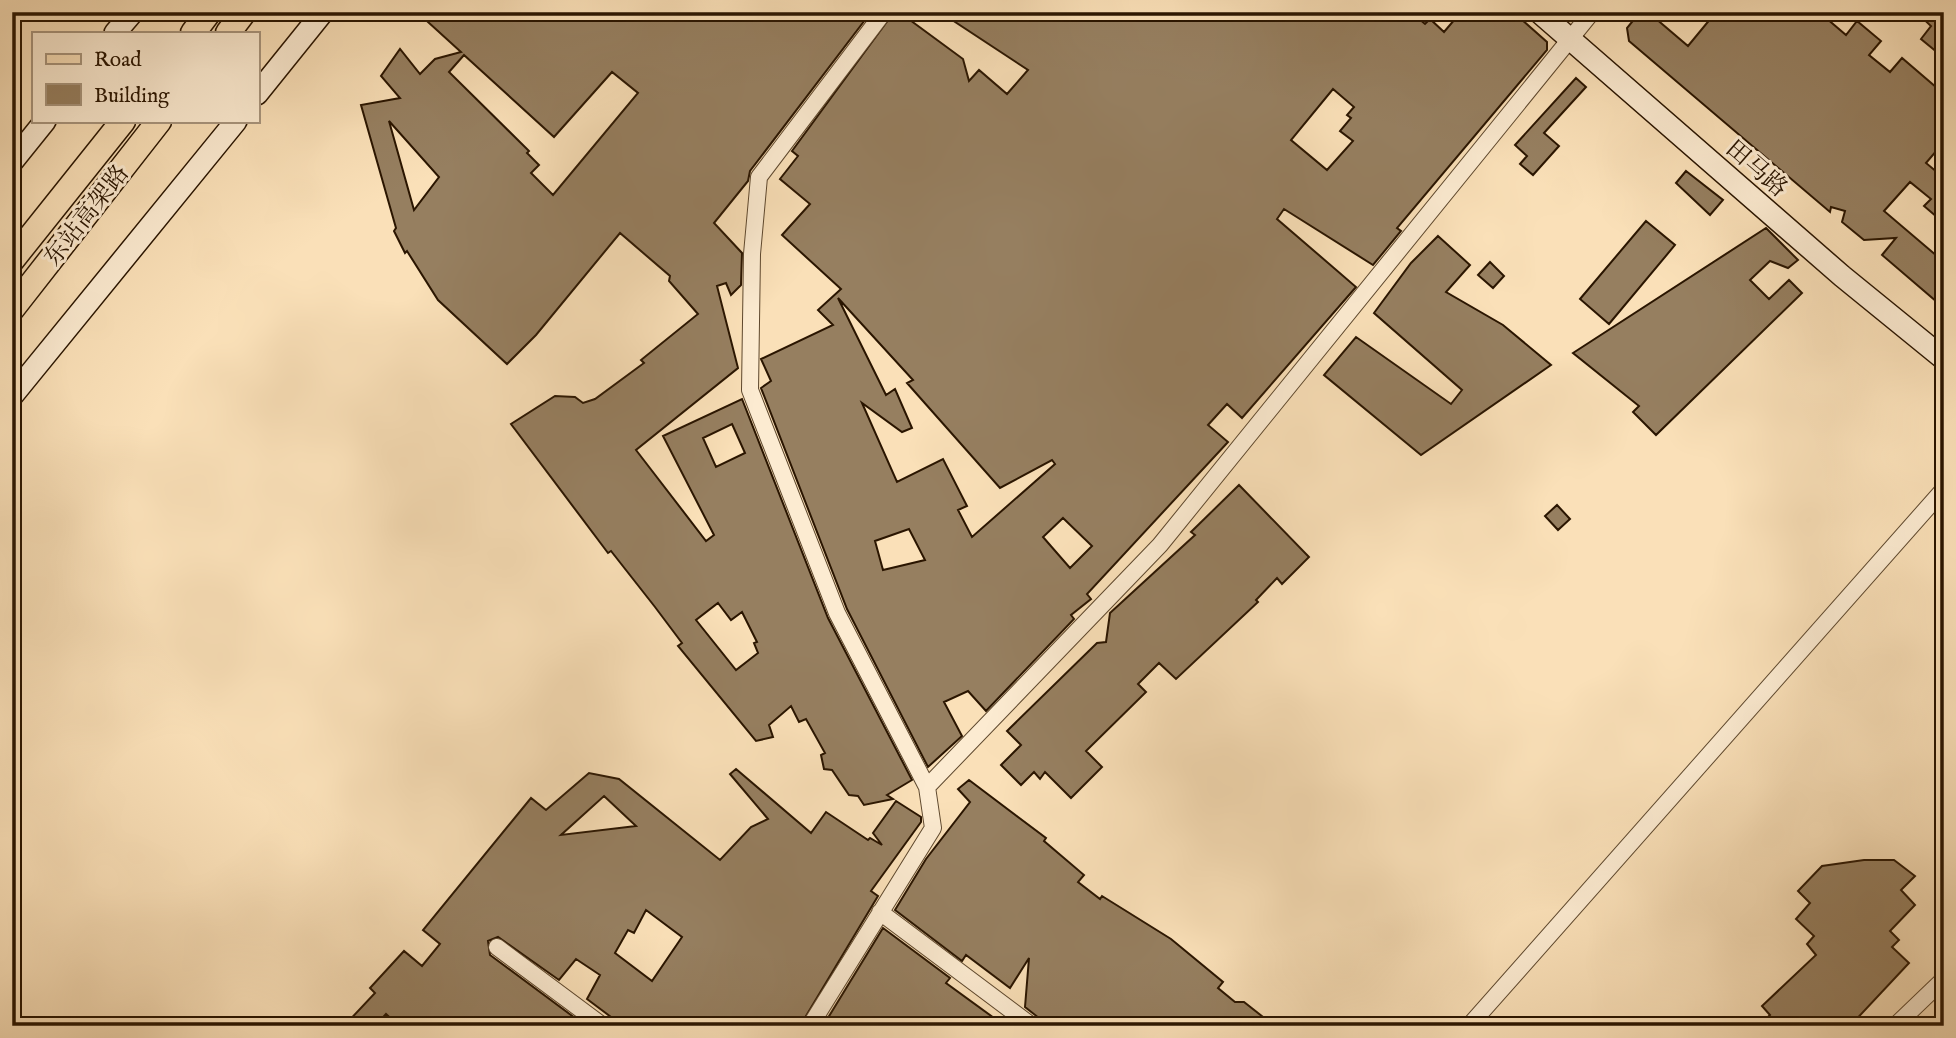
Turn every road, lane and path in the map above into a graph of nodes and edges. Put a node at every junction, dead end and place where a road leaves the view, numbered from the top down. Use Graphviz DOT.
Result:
graph roads {
  1 [pos="133,12"];
  2 [pos="209,12"];
  3 [pos="244,12"];
  4 [pos="323,12"];
  5 [pos="884,12"];
  6 [pos="1539,12"];
  7 [pos="1592,12"];
  8 [pos="116,32"];
  9 [pos="194,32"];
  10 [pos="229,32"];
  11 [pos="1570,39"];
  12 [pos="259,92"];
  13 [pos="44,122"];
  14 [pos="122,122"];
  15 [pos="158,122"];
  16 [pos="235,122"];
  17 [pos="12,162"];
  18 [pos="12,260"];
  19 [pos="12,309"];
  20 [pos="1944,359"];
  21 [pos="12,396"];
  22 [pos="1944,489"];
  23 [pos="927,788"];
  24 [pos="880,912"];
  25 [pos="497,947"];
  26 [pos="1944,979"];
  27 [pos="603,1026"];
  28 [pos="810,1026"];
  29 [pos="1032,1026"];
  30 [pos="1469,1026"];
  31 [pos="1895,1026"];
  1 -- 8 [label="main road"];
  2 -- 9 [label="main road"];
  3 -- 10 [label="main road"];
  4 -- 12 [label="main road"];
  5 -- 23 [label="street"];
  6 -- 11 [label="main road, 田马路"];
  7 -- 11 [label="street"];
  11 -- 20 [label="main road, 田马路"];
  11 -- 23 [label="street"];
  13 -- 17 [label="main road"];
  14 -- 18 [label="main road, 东站高架路"];
  15 -- 19 [label="main road, 东站高架路"];
  16 -- 21 [label="main road"];
  22 -- 30 [label="street"];
  23 -- 24 [label="street"];
  24 -- 28 [label="street"];
  24 -- 29 [label="street"];
  25 -- 27 [label="street"];
  26 -- 31 [label="street"];
}
